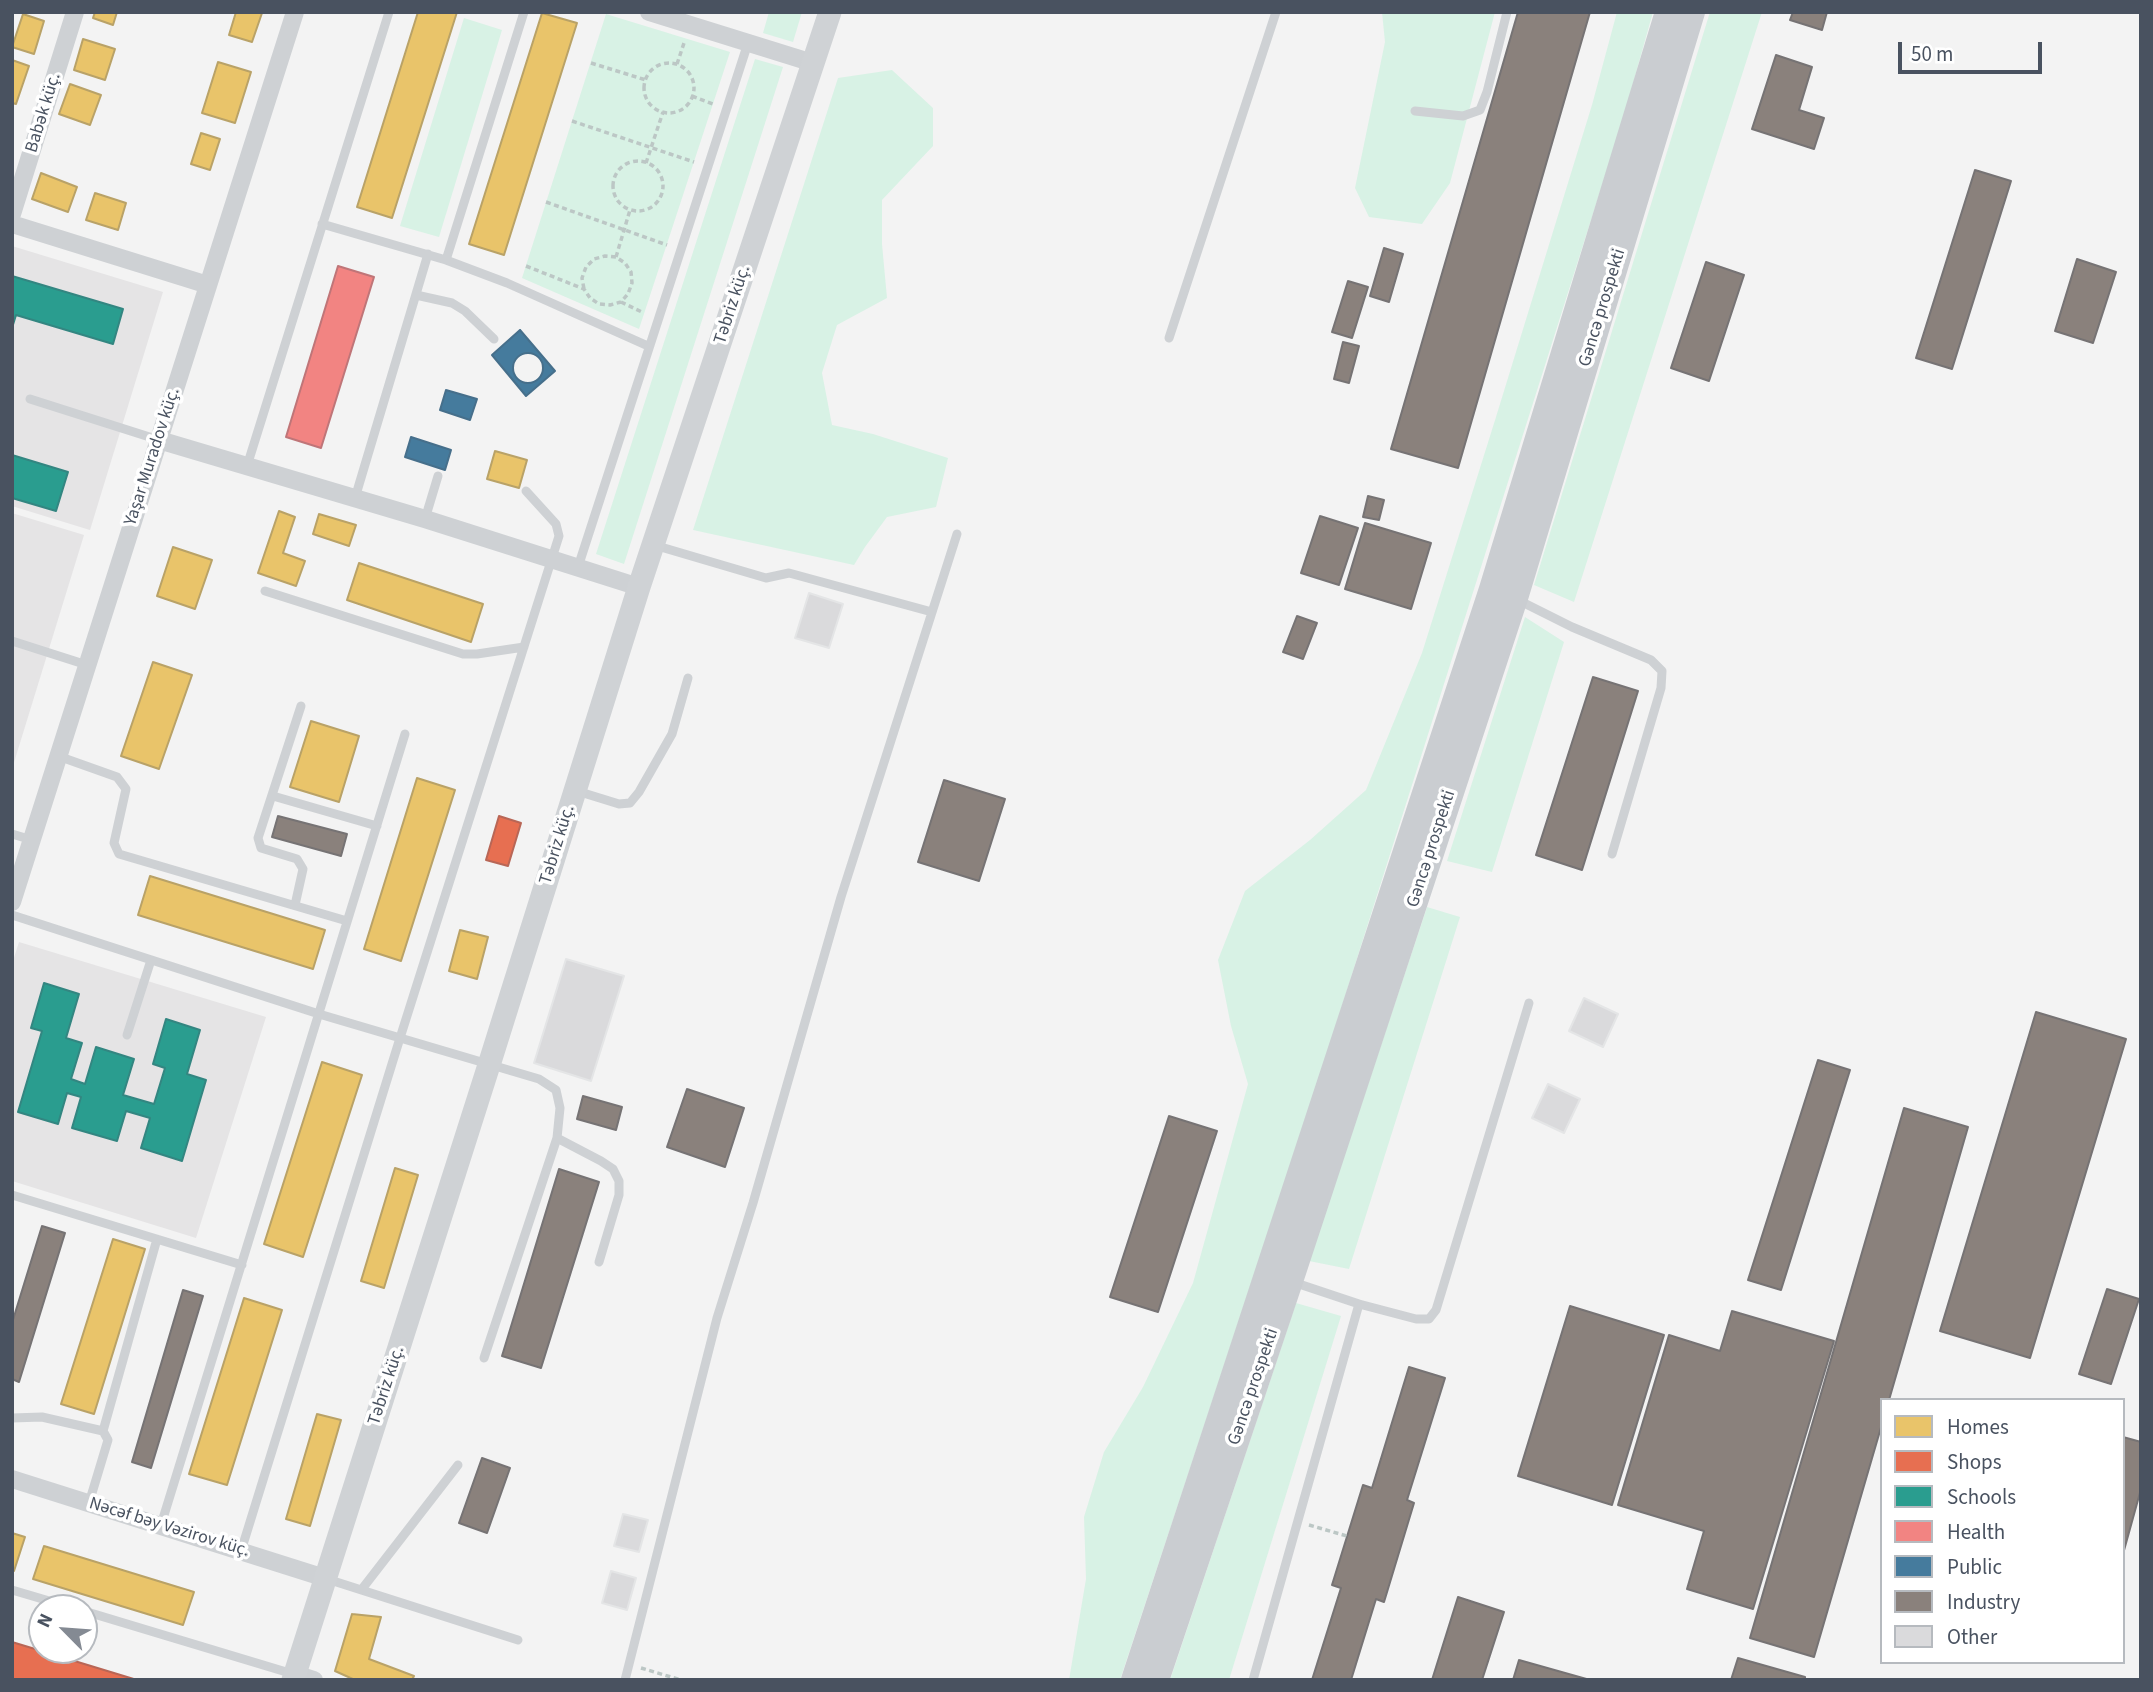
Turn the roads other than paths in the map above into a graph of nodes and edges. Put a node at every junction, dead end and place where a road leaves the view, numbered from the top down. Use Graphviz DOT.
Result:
graph roads {
  1 [pos="75,12"];
  2 [pos="295,12"];
  3 [pos="389,12"];
  4 [pos="524,12"];
  5 [pos="649,12"];
  6 [pos="830,12"];
  7 [pos="1276,12"];
  8 [pos="1507,12"];
  9 [pos="1668,12"];
  10 [pos="1692,12"];
  11 [pos="748,43"];
  12 [pos="813,62"];
  13 [pos="1415,111"];
  14 [pos="12,214"];
  15 [pos="12,224"];
  16 [pos="323,224"];
  17 [pos="428,254"];
  18 [pos="446,260"];
  19 [pos="208,285"];
  20 [pos="416,295"];
  21 [pos="1169,338"];
  22 [pos="494,339"];
  23 [pos="648,346"];
  24 [pos="30,399"];
  25 [pos="159,440"];
  26 [pos="247,466"];
  27 [pos="438,476"];
  28 [pos="526,491"];
  29 [pos="355,498"];
  30 [pos="425,519"];
  31 [pos="957,534"];
  32 [pos="653,544"];
  33 [pos="552,559"];
  34 [pos="578,567"];
  35 [pos="639,587"];
  36 [pos="265,590"];
  37 [pos="1515,598"];
  38 [pos="932,612"];
  39 [pos="12,642"];
  40 [pos="524,647"];
  41 [pos="88,665"];
  42 [pos="688,678"];
  43 [pos="301,706"];
  44 [pos="405,734"];
  45 [pos="58,756"];
  46 [pos="575,790"];
  47 [pos="273,796"];
  48 [pos="377,826"];
  49 [pos="12,834"];
  50 [pos="32,840"];
  51 [pos="1612,854"];
  52 [pos="12,902"];
  53 [pos="295,905"];
  54 [pos="12,915"];
  55 [pos="347,921"];
  56 [pos="151,960"];
  57 [pos="1529,1003"];
  58 [pos="320,1014"];
  59 [pos="127,1035"];
  60 [pos="400,1038"];
  61 [pos="489,1065"];
  62 [pos="557,1138"];
  63 [pos="12,1195"];
  64 [pos="157,1239"];
  65 [pos="599,1262"];
  66 [pos="242,1265"];
  67 [pos="1279,1277"];
  68 [pos="1359,1304"];
  69 [pos="484,1358"];
  70 [pos="12,1418"];
  71 [pos="103,1431"];
  72 [pos="458,1465"];
  73 [pos="12,1479"];
  74 [pos="89,1503"];
  75 [pos="161,1525"];
  76 [pos="241,1551"];
  77 [pos="326,1578"];
  78 [pos="362,1589"];
  79 [pos="98,1615"];
  80 [pos="518,1640"];
  81 [pos="301,1678"];
  82 [pos="625,1680"];
  83 [pos="1134,1680"];
  84 [pos="1156,1680"];
  85 [pos="1253,1680"];
  1 -- 14 [label="street, Babək küç."];
  2 -- 19 [label="street, Yaşar Muradov küç."];
  3 -- 16 [label="lane"];
  4 -- 18 [label="lane"];
  5 -- 11 [label="street"];
  6 -- 12 [label="main road, Təbriz küç."];
  7 -- 21 [label="lane"];
  8 -- 13 [label="lane"];
  9 -- 67 [label="main road, Gəncə prospekti"];
  10 -- 37 [label="main road, Gəncə prospekti"];
  11 -- 12 [label="street"];
  11 -- 23 [label="lane"];
  12 -- 32 [label="main road, Təbriz küç."];
  15 -- 19 [label="street"];
  16 -- 17 [label="lane"];
  16 -- 26 [label="lane"];
  17 -- 18 [label="lane"];
  17 -- 20 [label="lane"];
  18 -- 23 [label="lane"];
  19 -- 25 [label="street, Yaşar Muradov küç."];
  20 -- 22 [label="lane"];
  20 -- 29 [label="lane"];
  23 -- 34 [label="lane"];
  24 -- 25 [label="lane"];
  25 -- 26 [label="street"];
  25 -- 41 [label="street, Yaşar Muradov küç."];
  26 -- 29 [label="street"];
  27 -- 30 [label="lane"];
  28 -- 33 [label="lane"];
  29 -- 30 [label="street"];
  30 -- 33 [label="street"];
  31 -- 38 [label="lane"];
  32 -- 35 [label="main road, Təbriz küç."];
  32 -- 38 [label="lane"];
  33 -- 34 [label="street"];
  33 -- 40 [label="lane"];
  34 -- 35 [label="street"];
  35 -- 46 [label="main road, Təbriz küç."];
  36 -- 40 [label="lane"];
  37 -- 51 [label="lane"];
  37 -- 67 [label="main road, Gəncə prospekti"];
  38 -- 82 [label="lane"];
  39 -- 41 [label="lane"];
  40 -- 60 [label="lane"];
  41 -- 45 [label="street, Yaşar Muradov küç."];
  42 -- 46 [label="lane"];
  43 -- 47 [label="lane"];
  44 -- 48 [label="lane"];
  45 -- 50 [label="street, Yaşar Muradov küç."];
  45 -- 53 [label="lane"];
  46 -- 61 [label="main road, Təbriz küç."];
  47 -- 48 [label="lane"];
  47 -- 53 [label="lane"];
  48 -- 55 [label="lane"];
  49 -- 50 [label="lane"];
  50 -- 52 [label="street, Yaşar Muradov küç."];
  53 -- 55 [label="lane"];
  54 -- 56 [label="lane"];
  55 -- 58 [label="lane"];
  56 -- 58 [label="lane"];
  56 -- 59 [label="lane"];
  57 -- 68 [label="lane"];
  58 -- 60 [label="lane"];
  58 -- 66 [label="lane"];
  60 -- 61 [label="lane"];
  60 -- 76 [label="lane"];
  61 -- 62 [label="lane"];
  61 -- 77 [label="main road, Təbriz küç."];
  62 -- 65 [label="lane"];
  62 -- 69 [label="lane"];
  63 -- 64 [label="lane"];
  64 -- 66 [label="lane"];
  64 -- 71 [label="lane"];
  66 -- 75 [label="lane"];
  67 -- 68 [label="lane"];
  67 -- 83 [label="main road, Gəncə prospekti"];
  67 -- 84 [label="main road, Gəncə prospekti"];
  68 -- 85 [label="lane"];
  70 -- 71 [label="lane"];
  71 -- 74 [label="lane"];
  72 -- 78 [label="lane"];
  73 -- 74 [label="street, Nəcəf bəy Vəzirov küç."];
  74 -- 75 [label="street, Nəcəf bəy Vəzirov küç."];
  75 -- 76 [label="street, Nəcəf bəy Vəzirov küç."];
  76 -- 77 [label="street, Nəcəf bəy Vəzirov küç."];
  77 -- 78 [label="lane"];
  77 -- 81 [label="main road, Təbriz küç."];
  78 -- 80 [label="lane"];
  79 -- 81 [label="lane"];
}
